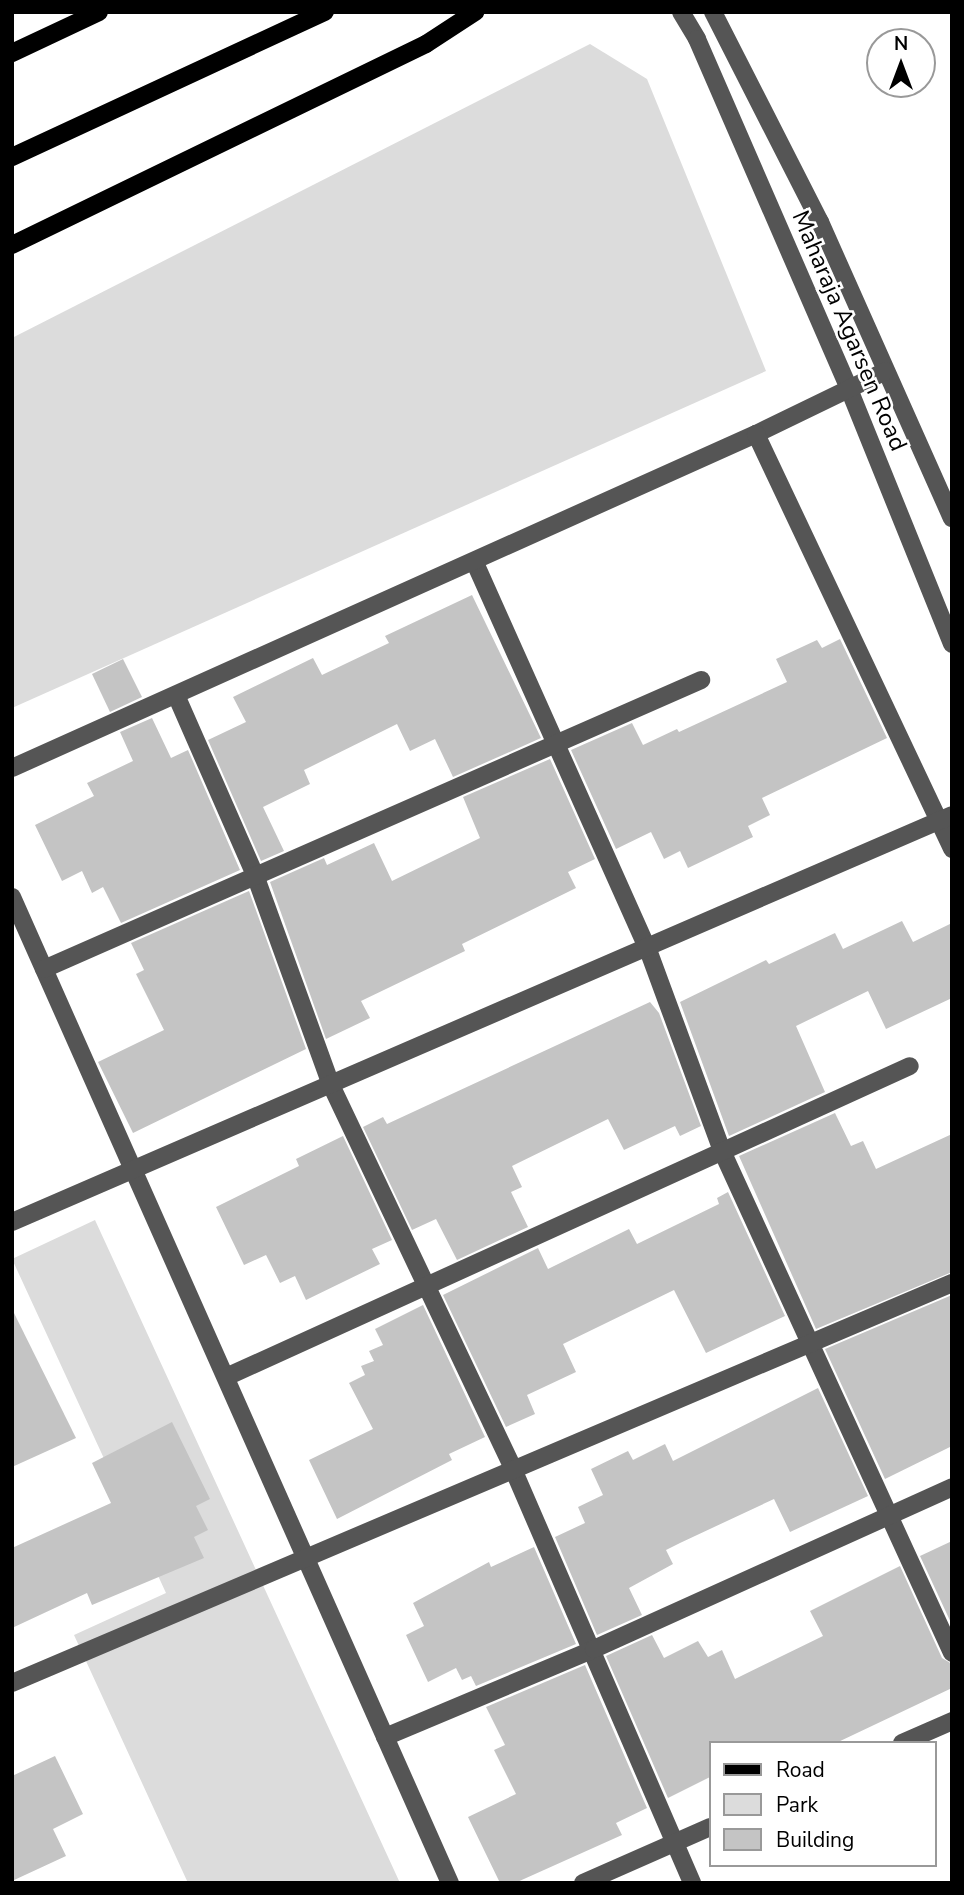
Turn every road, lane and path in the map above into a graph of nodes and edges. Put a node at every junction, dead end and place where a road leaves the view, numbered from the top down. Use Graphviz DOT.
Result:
graph roads {
  1 [pos="99,12"];
  2 [pos="325,12"];
  3 [pos="475,12"];
  4 [pos="681,12"];
  5 [pos="713,12"];
  6 [pos="12,53"];
  7 [pos="12,157"];
  8 [pos="12,245"];
  9 [pos="886,371"];
  10 [pos="849,389"];
  11 [pos="756,434"];
  12 [pos="952,517"];
  13 [pos="475,563"];
  14 [pos="952,644"];
  15 [pos="701,680"];
  16 [pos="176,695"];
  17 [pos="556,744"];
  18 [pos="12,768"];
  19 [pos="945,819"];
  20 [pos="952,849"];
  21 [pos="255,875"];
  22 [pos="12,897"];
  23 [pos="647,947"];
  24 [pos="44,969"];
  25 [pos="910,1066"];
  26 [pos="331,1085"];
  27 [pos="722,1151"];
  28 [pos="133,1170"];
  29 [pos="12,1222"];
  30 [pos="952,1283"];
  31 [pos="428,1284"];
  32 [pos="809,1346"];
  33 [pos="226,1377"];
  34 [pos="513,1469"];
  35 [pos="952,1487"];
  36 [pos="892,1515"];
  37 [pos="306,1556"];
  38 [pos="594,1649"];
  39 [pos="952,1653"];
  40 [pos="12,1683"];
  41 [pos="952,1721"];
  42 [pos="385,1737"];
  43 [pos="907,1741"];
  44 [pos="708,1828"];
  45 [pos="676,1842"];
  46 [pos="450,1883"];
  47 [pos="583,1883"];
  48 [pos="692,1883"];
  1 -- 6 [label="main road"];
  2 -- 7 [label="main road"];
  3 -- 8 [label="main road"];
  4 -- 10 [label="street, Maharaja Agarsen Road"];
  5 -- 9 [label="street, Maharaja Agarsen Road"];
  9 -- 10 [label="street"];
  9 -- 12 [label="street, Maharaja Agarsen Road"];
  10 -- 11 [label="street"];
  10 -- 14 [label="street, Maharaja Agarsen Road"];
  11 -- 13 [label="street"];
  11 -- 19 [label="street"];
  13 -- 16 [label="street"];
  13 -- 17 [label="street"];
  15 -- 17 [label="street"];
  16 -- 18 [label="street"];
  16 -- 21 [label="street"];
  17 -- 21 [label="street"];
  17 -- 23 [label="street"];
  19 -- 20 [label="street"];
  19 -- 23 [label="street"];
  21 -- 24 [label="street"];
  21 -- 26 [label="street"];
  22 -- 24 [label="street"];
  23 -- 26 [label="street"];
  23 -- 27 [label="street"];
  24 -- 28 [label="street"];
  25 -- 27 [label="street"];
  26 -- 28 [label="street"];
  26 -- 31 [label="street"];
  27 -- 31 [label="street"];
  27 -- 32 [label="street"];
  28 -- 29 [label="street"];
  28 -- 33 [label="street"];
  30 -- 32 [label="street"];
  31 -- 33 [label="street"];
  31 -- 34 [label="street"];
  32 -- 34 [label="street"];
  32 -- 36 [label="street"];
  33 -- 37 [label="street"];
  34 -- 37 [label="street"];
  34 -- 38 [label="street"];
  35 -- 36 [label="street"];
  36 -- 38 [label="street"];
  36 -- 39 [label="street"];
  37 -- 40 [label="street"];
  37 -- 42 [label="street"];
  38 -- 42 [label="street"];
  38 -- 45 [label="street"];
  41 -- 43 [label="street"];
  42 -- 46 [label="street"];
  44 -- 45 [label="street"];
  45 -- 47 [label="street"];
  45 -- 48 [label="street"];
}
